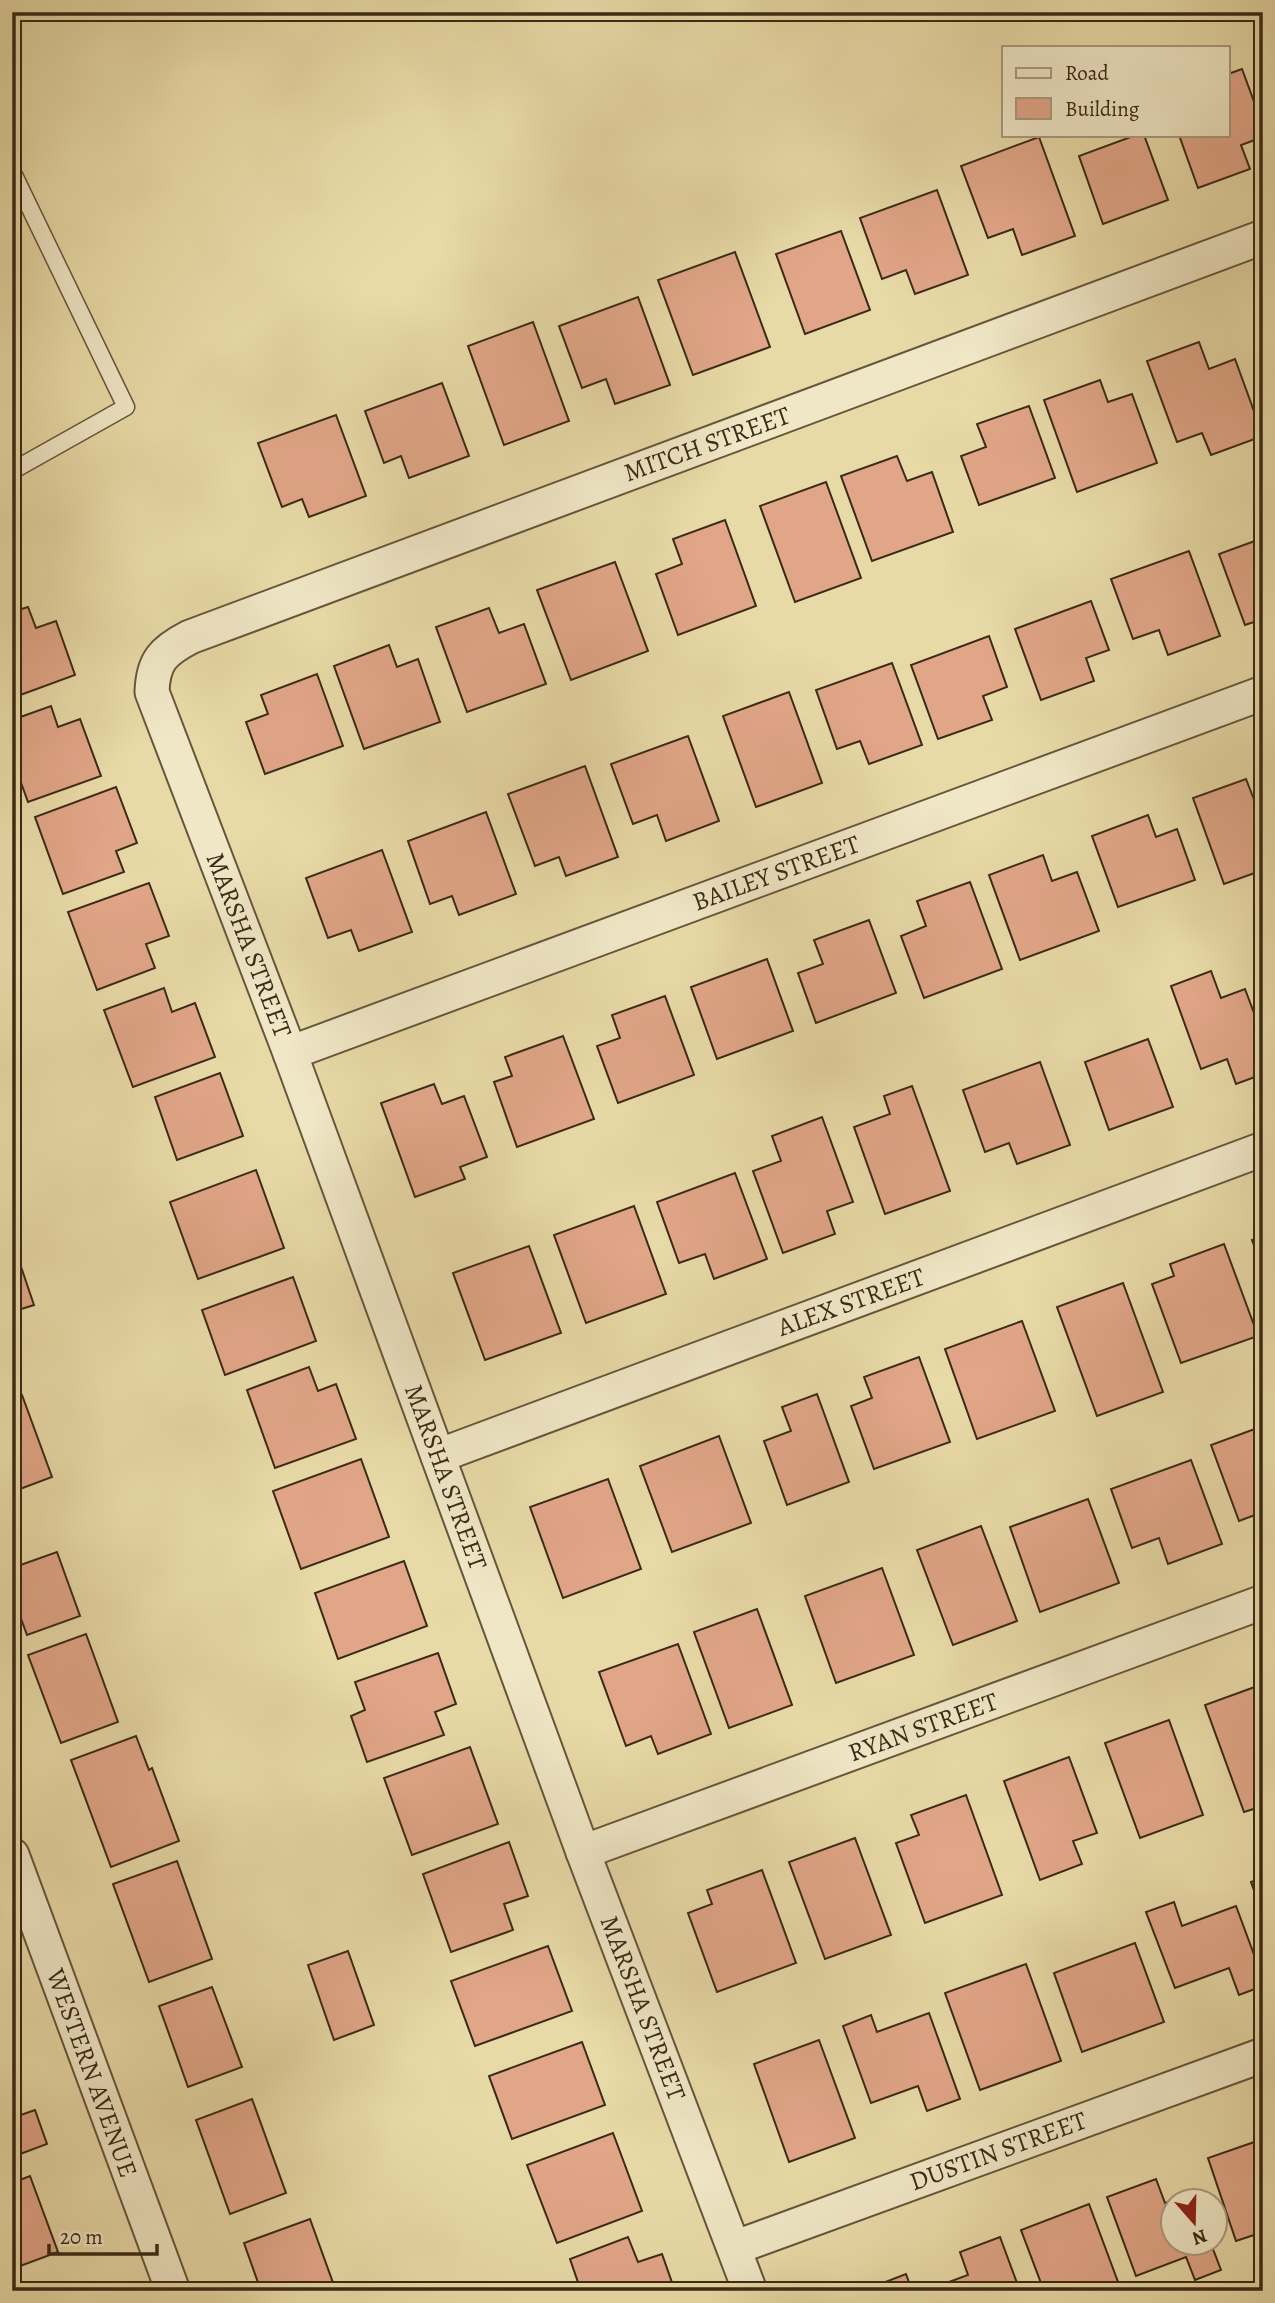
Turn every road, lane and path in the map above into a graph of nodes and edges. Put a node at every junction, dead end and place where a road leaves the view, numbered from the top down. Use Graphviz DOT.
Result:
graph roads {
  1 [pos="12,171"];
  2 [pos="1263,237"];
  3 [pos="12,471"];
  4 [pos="158,662"];
  5 [pos="1263,693"];
  6 [pos="290,1053"];
  7 [pos="1263,1149"];
  8 [pos="438,1456"];
  9 [pos="1263,1602"];
  10 [pos="583,1852"];
  11 [pos="12,1855"];
  12 [pos="1263,2055"];
  13 [pos="734,2248"];
  14 [pos="173,2291"];
  15 [pos="750,2291"];
  1 -- 3 [label="lane"];
  2 -- 4 [label="street, MITCH STREET"];
  4 -- 6 [label="street, MARSHA STREET"];
  5 -- 6 [label="street, BAILEY STREET"];
  6 -- 8 [label="street, MARSHA STREET"];
  7 -- 8 [label="street, ALEX STREET"];
  8 -- 10 [label="street, MARSHA STREET"];
  9 -- 10 [label="street, RYAN STREET"];
  10 -- 13 [label="street, MARSHA STREET"];
  11 -- 14 [label="street, WESTERN AVENUE"];
  12 -- 13 [label="street, DUSTIN STREET"];
  13 -- 15 [label="street, MARSHA STREET"];
}
